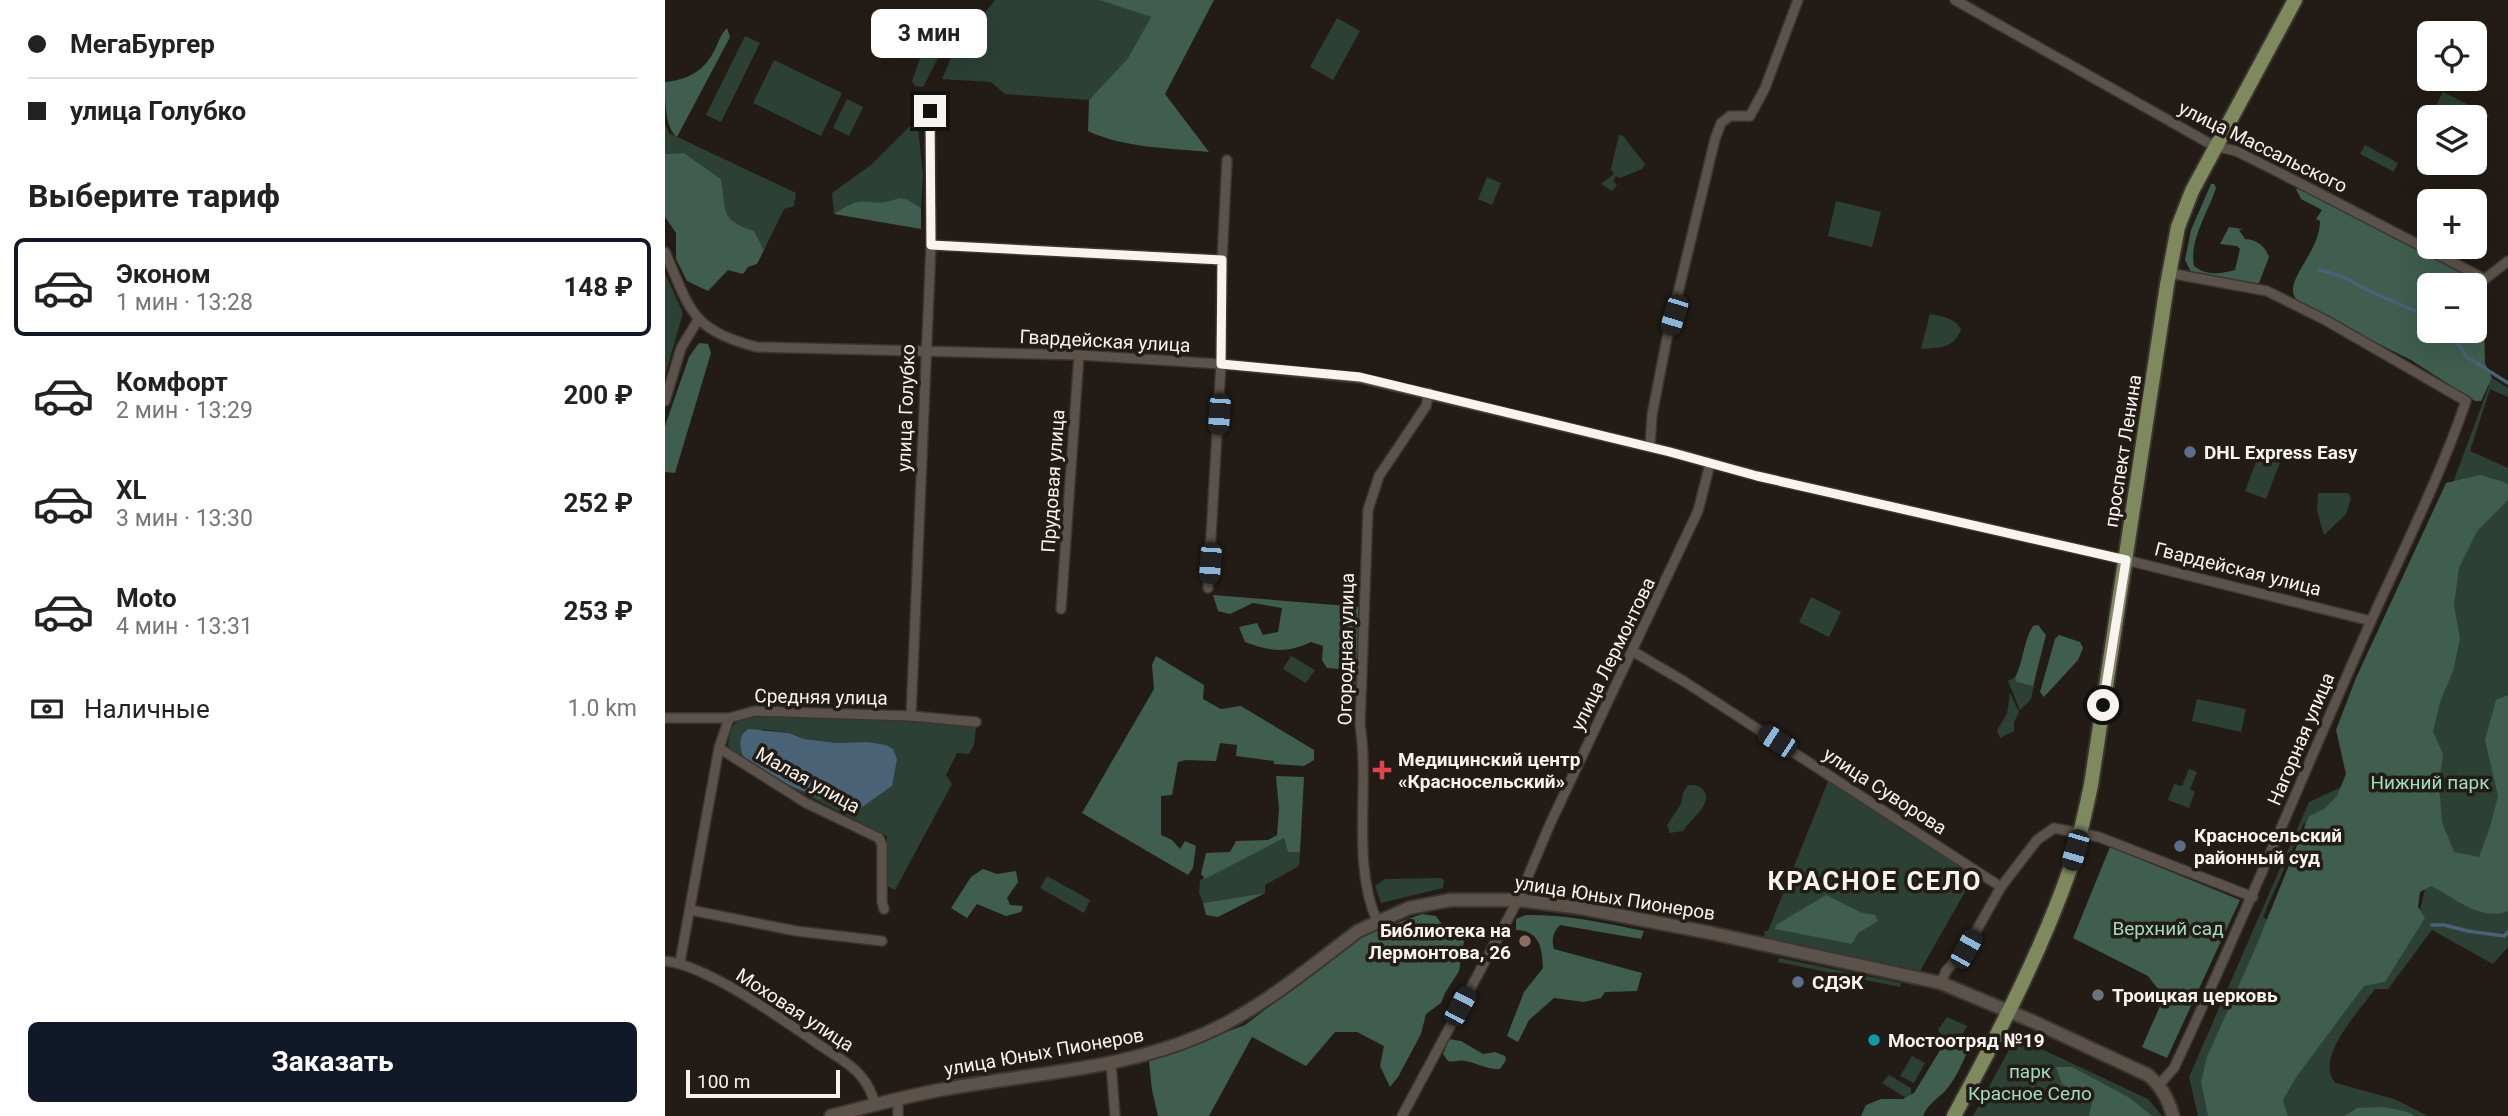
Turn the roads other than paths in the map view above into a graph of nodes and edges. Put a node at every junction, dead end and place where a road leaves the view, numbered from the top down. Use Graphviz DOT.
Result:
graph roads {
  1 [pos="1798,0"];
  2 [pos="1955,0"];
  3 [pos="2295,0"];
  4 [pos="930,101"];
  5 [pos="2214,146"];
  6 [pos="1227,160"];
  7 [pos="931,245"];
  8 [pos="665,252"];
  9 [pos="1222,260"];
  10 [pos="2508,261"];
  11 [pos="2169,273"];
  12 [pos="698,320"];
  13 [pos="926,352"];
  14 [pos="1079,355"];
  15 [pos="1221,364"];
  16 [pos="1429,393"];
  17 [pos="665,401"];
  18 [pos="1650,447"];
  19 [pos="1710,464"];
  20 [pos="2126,560"];
  21 [pos="1208,588"];
  22 [pos="1061,609"];
  23 [pos="2371,621"];
  24 [pos="1634,652"];
  25 [pos="911,716"];
  26 [pos="665,718"];
  27 [pos="729,718"];
  28 [pos="976,722"];
  29 [pos="719,748"];
  30 [pos="2081,832"];
  31 [pos="2001,887"];
  32 [pos="2253,897"];
  33 [pos="1518,900"];
  34 [pos="884,909"];
  35 [pos="690,910"];
  36 [pos="1377,920"];
  37 [pos="882,942"];
  38 [pos="665,961"];
  39 [pos="680,962"];
  40 [pos="1941,983"];
  41 [pos="2010,1011"];
  42 [pos="1111,1063"];
  43 [pos="2159,1084"];
  44 [pos="898,1099"];
  45 [pos="875,1104"];
  46 [pos="831,1116"];
  47 [pos="898,1116"];
  48 [pos="1115,1116"];
  49 [pos="1402,1116"];
  50 [pos="1954,1116"];
  51 [pos="2173,1116"];
  1 -- 18 [label="street"];
  2 -- 5 [label="street, улица Массальского"];
  3 -- 5 [label="main road, проспект Ленина"];
  4 -- 7 [label="street, улица Голубко"];
  5 -- 10 [label="street, улица Массальского"];
  5 -- 11 [label="main road, проспект Ленина"];
  6 -- 9 [label="street"];
  7 -- 9 [label="street"];
  7 -- 13 [label="street, улица Голубко"];
  8 -- 12 [label="street"];
  9 -- 15 [label="street"];
  11 -- 20 [label="main road, проспект Ленина"];
  11 -- 23 [label="street, Нагорная улица"];
  12 -- 13 [label="street, Гвардейская улица"];
  12 -- 17 [label="street"];
  13 -- 14 [label="street, Гвардейская улица"];
  13 -- 25 [label="street, улица Голубко"];
  14 -- 15 [label="street, Гвардейская улица"];
  14 -- 22 [label="street, Прудовая улица"];
  15 -- 16 [label="street, Гвардейская улица"];
  15 -- 21 [label="street"];
  16 -- 18 [label="street, Гвардейская улица"];
  16 -- 36 [label="street, Огородная улица"];
  18 -- 19 [label="street, Гвардейская улица"];
  19 -- 20 [label="street, Гвардейская улица"];
  19 -- 24 [label="street, улица Лермонтова"];
  20 -- 23 [label="street, Гвардейская улица"];
  20 -- 30 [label="main road, проспект Ленина"];
  23 -- 32 [label="street, Нагорная улица"];
  24 -- 31 [label="street, улица Суворова"];
  24 -- 33 [label="street, улица Лермонтова"];
  25 -- 27 [label="street, Средняя улица"];
  25 -- 28 [label="street, Средняя улица"];
  26 -- 27 [label="street, Средняя улица"];
  27 -- 29 [label="street"];
  29 -- 34 [label="street, Малая улица"];
  29 -- 35 [label="street"];
  30 -- 31 [label="street"];
  30 -- 32 [label="street"];
  30 -- 41 [label="main road, проспект Ленина"];
  31 -- 40 [label="street"];
  32 -- 43 [label="street, Нагорная улица"];
  33 -- 36 [label="main road, улица Юных Пионеров"];
  33 -- 40 [label="main road, улица Юных Пионеров"];
  33 -- 49 [label="street, улица Лермонтова"];
  35 -- 37 [label="street"];
  35 -- 39 [label="street"];
  36 -- 42 [label="main road, улица Юных Пионеров"];
  38 -- 39 [label="street"];
  39 -- 45 [label="street, Моховая улица"];
  40 -- 41 [label="main road, улица Юных Пионеров"];
  41 -- 43 [label="main road, улица Юных Пионеров"];
  41 -- 50 [label="main road, проспект Ленина"];
  42 -- 44 [label="main road, улица Юных Пионеров"];
  42 -- 48 [label="street"];
  43 -- 51 [label="main road"];
  44 -- 45 [label="main road, улица Юных Пионеров"];
  44 -- 47 [label="street"];
  45 -- 46 [label="main road, улица Юных Пионеров"];
}
